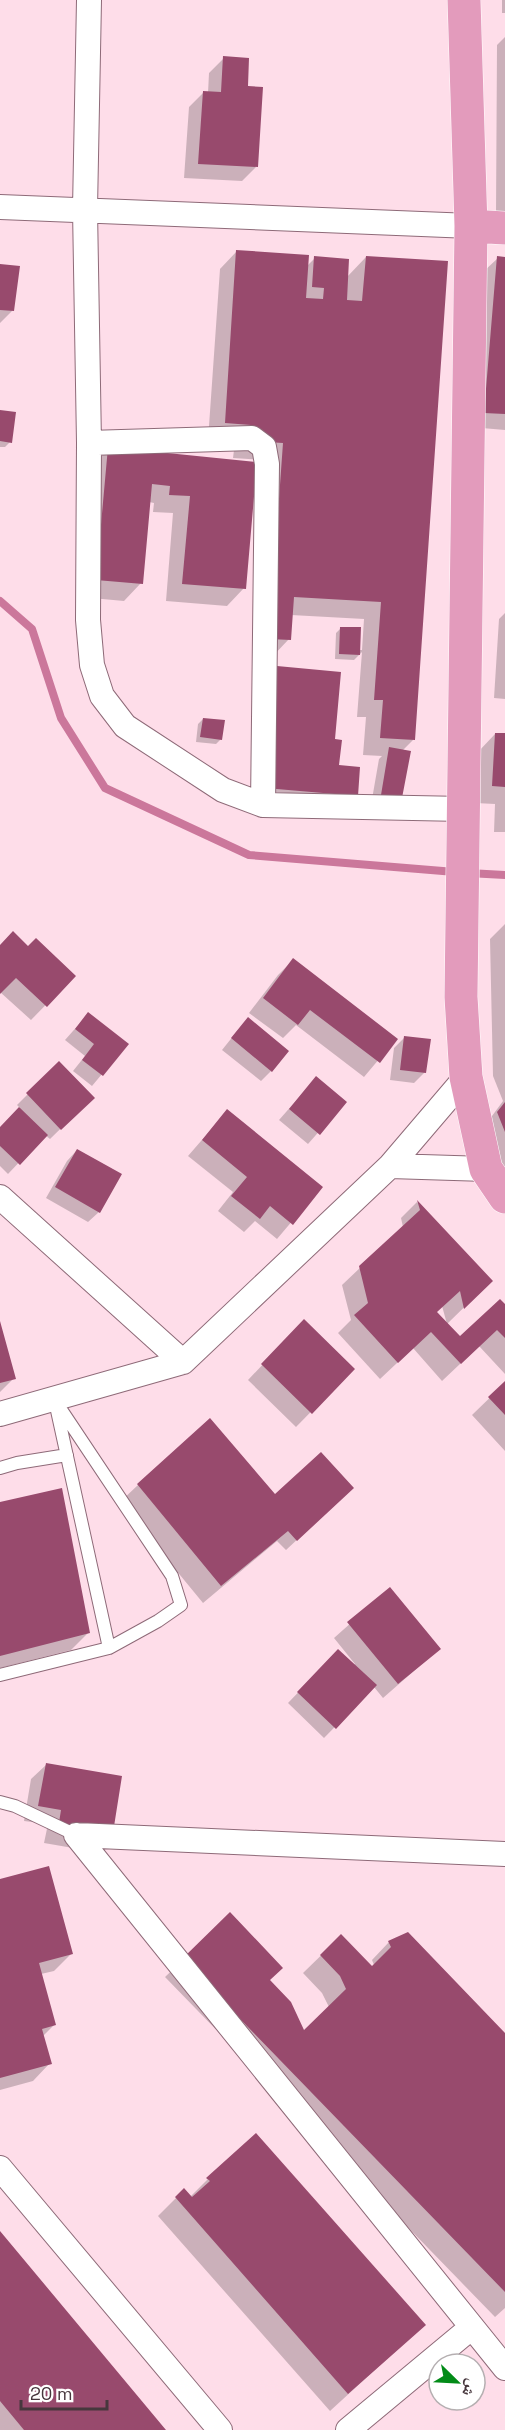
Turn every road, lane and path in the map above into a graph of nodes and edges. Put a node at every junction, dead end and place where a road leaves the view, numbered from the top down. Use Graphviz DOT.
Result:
graph roads {
  1 [pos="89,0"];
  2 [pos="464,0"];
  3 [pos="0,207"];
  4 [pos="86,209"];
  5 [pos="471,226"];
  6 [pos="505,228"];
  7 [pos="89,443"];
  8 [pos="263,805"];
  9 [pos="463,808"];
  10 [pos="466,1077"];
  11 [pos="390,1166"];
  12 [pos="486,1169"];
  13 [pos="0,1197"];
  14 [pos="505,1197"];
  15 [pos="183,1362"];
  16 [pos="54,1399"];
  17 [pos="0,1414"];
  18 [pos="67,1455"];
  19 [pos="0,1468"];
  20 [pos="109,1648"];
  21 [pos="0,1675"];
  22 [pos="0,1802"];
  23 [pos="76,1835"];
  24 [pos="505,1854"];
  25 [pos="0,2168"];
  26 [pos="472,2327"];
  27 [pos="505,2368"];
  28 [pos="220,2430"];
  29 [pos="348,2430"];
  1 -- 4 [label="street"];
  2 -- 5 [label="main road"];
  3 -- 4 [label="street"];
  4 -- 5 [label="street"];
  4 -- 7 [label="street"];
  5 -- 6 [label="main road"];
  5 -- 9 [label="main road"];
  7 -- 8 [label="street"];
  7 -- 8 [label="street"];
  8 -- 9 [label="street"];
  9 -- 10 [label="main road"];
  10 -- 11 [label="street"];
  10 -- 12 [label="main road"];
  11 -- 12 [label="street"];
  11 -- 15 [label="street"];
  12 -- 14 [label="main road"];
  13 -- 15 [label="street"];
  15 -- 16 [label="street"];
  16 -- 17 [label="street"];
  16 -- 18 [label="lane"];
  16 -- 20 [label="lane"];
  18 -- 19 [label="lane"];
  18 -- 20 [label="lane"];
  20 -- 21 [label="lane"];
  22 -- 23 [label="lane"];
  23 -- 24 [label="street"];
  23 -- 26 [label="street"];
  25 -- 28 [label="street"];
  26 -- 27 [label="street"];
  26 -- 29 [label="street"];
}
